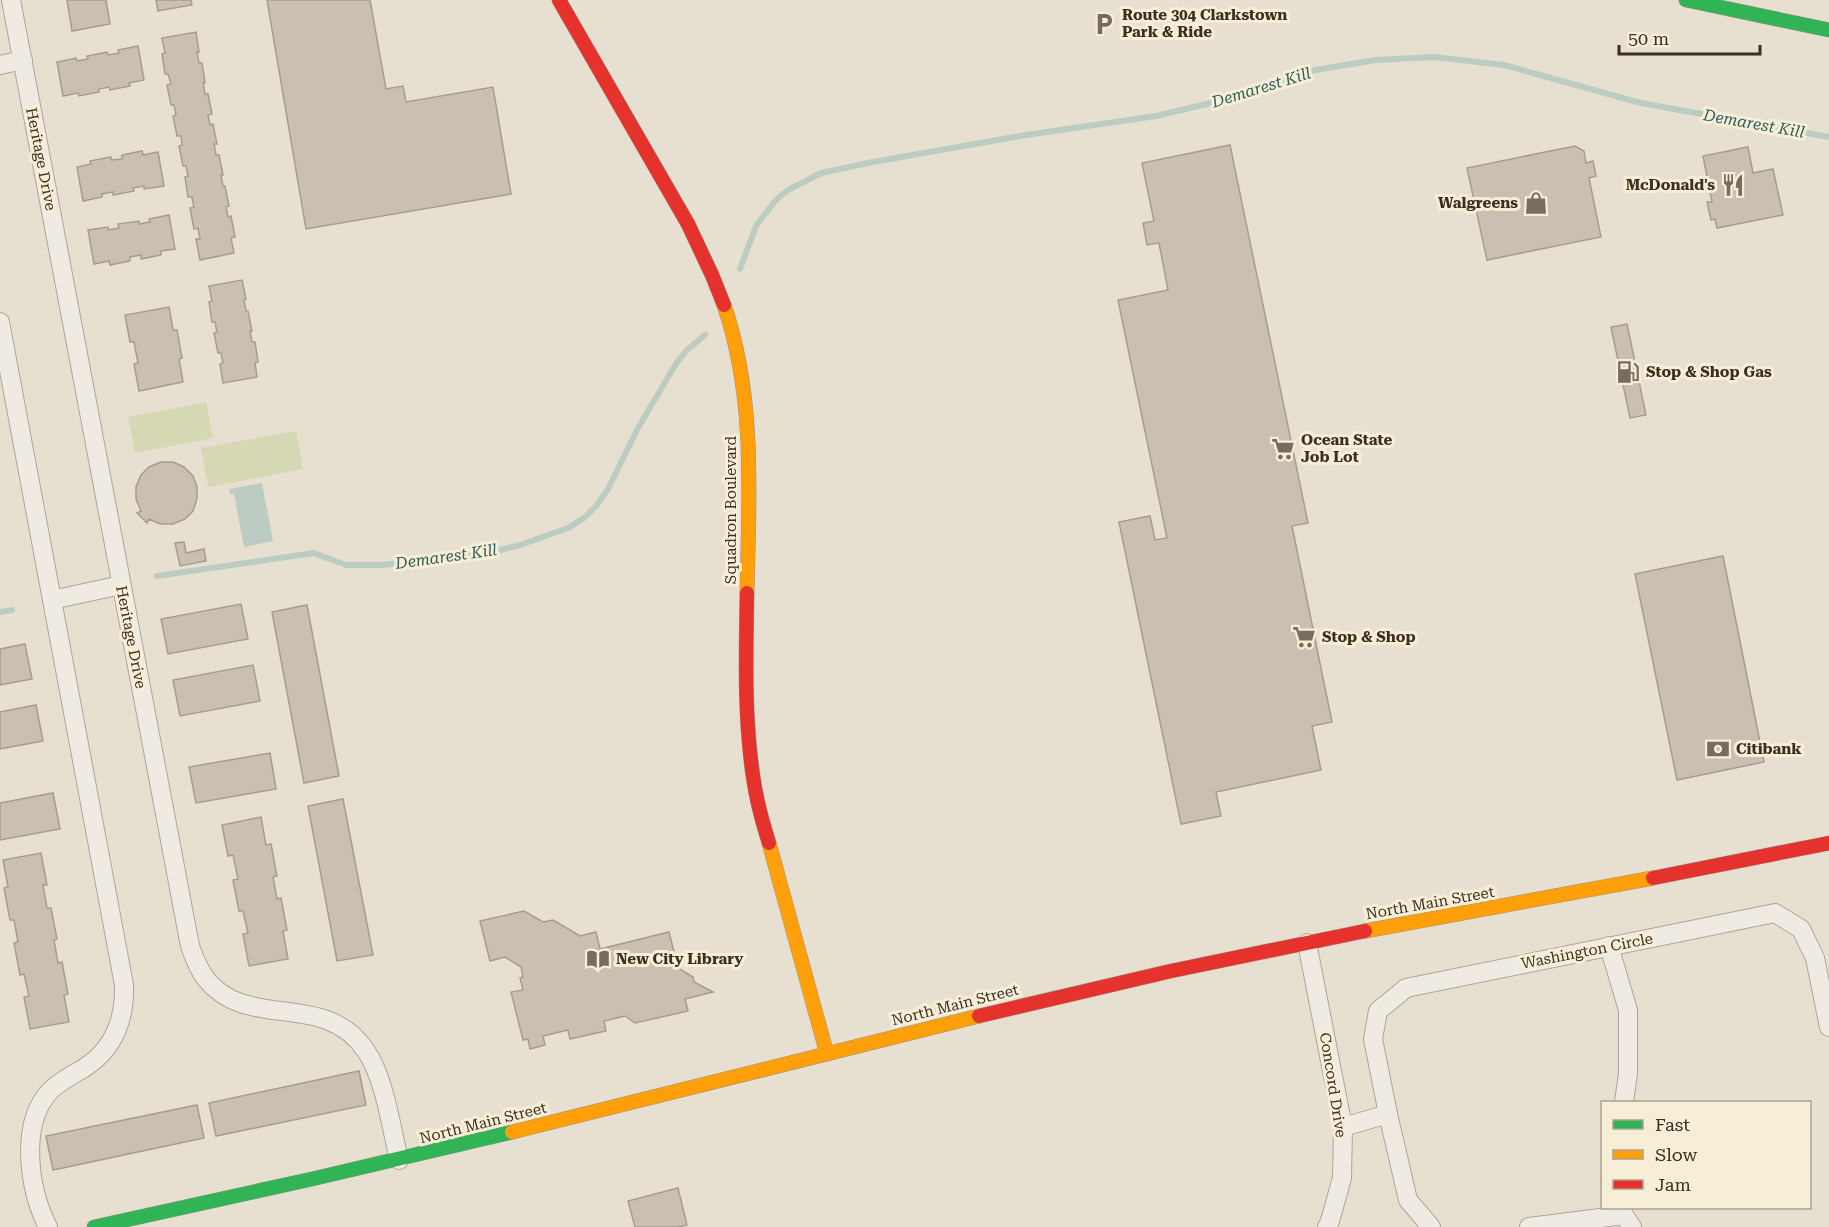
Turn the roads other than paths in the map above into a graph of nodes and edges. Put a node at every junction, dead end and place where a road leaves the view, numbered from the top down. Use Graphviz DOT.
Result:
graph roads {
  1 [pos="11,0"];
  2 [pos="559,0"];
  3 [pos="1686,0"];
  4 [pos="1829,30"];
  5 [pos="23,60"];
  6 [pos="0,65"];
  7 [pos="0,322"];
  8 [pos="121,585"];
  9 [pos="52,600"];
  10 [pos="1829,843"];
  11 [pos="1307,943"];
  12 [pos="1609,946"];
  13 [pos="1829,1027"];
  14 [pos="827,1054"];
  15 [pos="1624,1101"];
  16 [pos="1388,1113"];
  17 [pos="1343,1127"];
  18 [pos="399,1160"];
  19 [pos="1627,1216"];
  20 [pos="48,1227"];
  21 [pos="94,1227"];
  22 [pos="1327,1227"];
  23 [pos="1431,1227"];
  24 [pos="1529,1227"];
  1 -- 5 [label="street, Heritage Drive"];
  2 -- 14 [label="street, Squadron Boulevard"];
  3 -- 4 [label="street"];
  5 -- 6 [label="street"];
  5 -- 8 [label="street, Heritage Drive"];
  7 -- 9 [label="street"];
  8 -- 9 [label="street"];
  8 -- 18 [label="street, Heritage Drive"];
  9 -- 20 [label="street"];
  10 -- 11 [label="street, North Main Street"];
  11 -- 14 [label="street, North Main Street"];
  11 -- 17 [label="street, Concord Drive"];
  12 -- 13 [label="street, Washington Circle"];
  12 -- 15 [label="street"];
  12 -- 16 [label="street, Washington Circle"];
  14 -- 18 [label="street, North Main Street"];
  16 -- 17 [label="street"];
  16 -- 23 [label="street, Washington Circle"];
  17 -- 22 [label="street, Concord Drive"];
  18 -- 21 [label="street, North Main Street"];
  19 -- 24 [label="street"];
}
